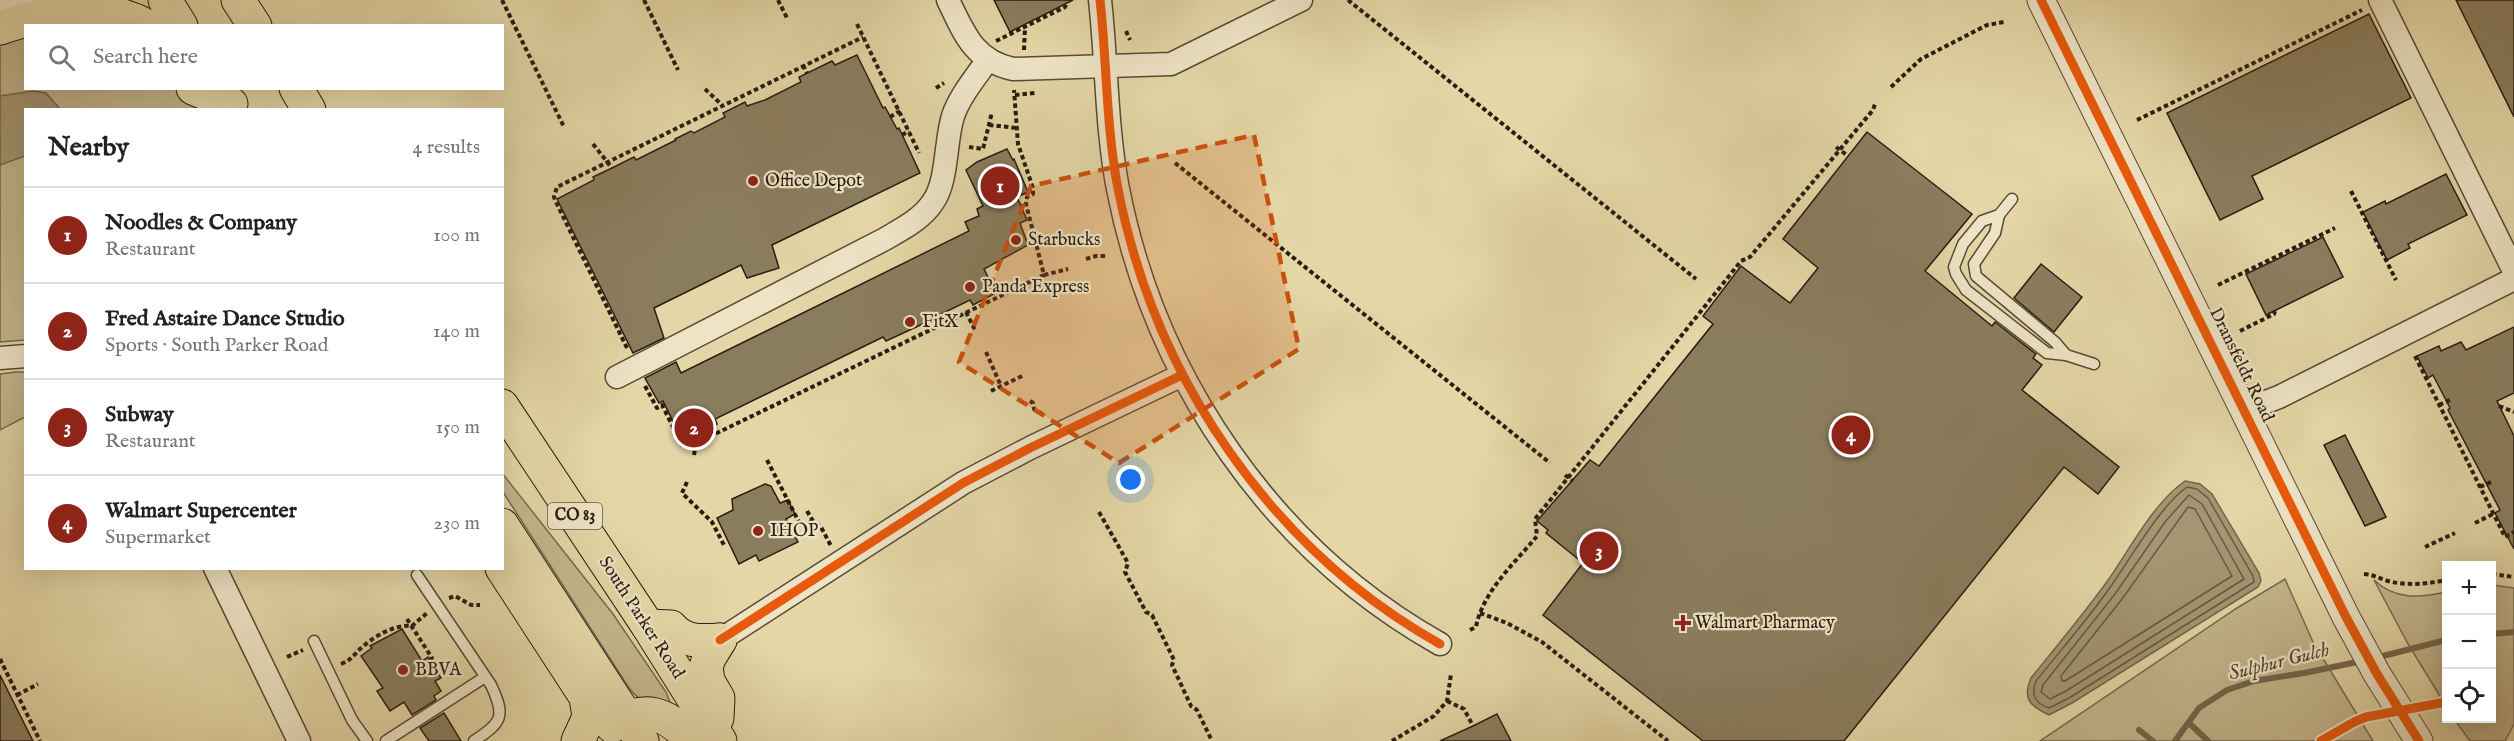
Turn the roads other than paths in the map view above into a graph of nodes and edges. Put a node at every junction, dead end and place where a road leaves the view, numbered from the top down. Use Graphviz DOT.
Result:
graph roads {
  1 [pos="35,0"];
  2 [pos="165,0"];
  3 [pos="238,0"];
  4 [pos="268,0"];
  5 [pos="948,0"];
  6 [pos="1100,0"];
  7 [pos="1301,0"];
  8 [pos="2041,0"];
  9 [pos="2374,3"];
  10 [pos="0,12"];
  11 [pos="145,24"];
  12 [pos="180,24"];
  13 [pos="254,24"];
  14 [pos="275,24"];
  15 [pos="0,28"];
  16 [pos="993,54"];
  17 [pos="1105,66"];
  18 [pos="199,90"];
  19 [pos="229,101"];
  20 [pos="2012,200"];
  21 [pos="1999,215"];
  22 [pos="2514,271"];
  23 [pos="2514,279"];
  24 [pos="2066,355"];
  25 [pos="24,356"];
  26 [pos="0,358"];
  27 [pos="2094,364"];
  28 [pos="1182,375"];
  29 [pos="617,377"];
  30 [pos="504,409"];
  31 [pos="2245,411"];
  32 [pos="504,528"];
  33 [pos="216,570"];
  34 [pos="503,570"];
  35 [pos="417,575"];
  36 [pos="648,626"];
  37 [pos="314,640"];
  38 [pos="720,640"];
  39 [pos="1440,644"];
  40 [pos="485,677"];
  41 [pos="634,729"];
  42 [pos="709,739"];
  43 [pos="299,741"];
  44 [pos="367,741"];
  45 [pos="386,741"];
  46 [pos="474,741"];
  47 [pos="578,741"];
  48 [pos="588,741"];
  49 [pos="2419,741"];
  1 -- 10 [label="main road"];
  2 -- 12 [label="highway"];
  3 -- 13 [label="highway"];
  4 -- 14 [label="highway"];
  5 -- 16 [label="street"];
  6 -- 17 [label="street"];
  7 -- 17 [label="street"];
  8 -- 31 [label="street, Dransfeldt Road"];
  9 -- 22 [label="street"];
  11 -- 15 [label="highway"];
  16 -- 17 [label="street"];
  16 -- 29 [label="street"];
  17 -- 28 [label="street"];
  18 -- 19 [label="highway"];
  20 -- 21 [label="lane"];
  21 -- 24 [label="lane"];
  21 -- 24 [label="lane"];
  23 -- 31 [label="street"];
  24 -- 27 [label="lane"];
  25 -- 26 [label="street"];
  28 -- 38 [label="street"];
  28 -- 39 [label="street"];
  30 -- 36 [label="highway, South Parker Road / CO 83"];
  31 -- 49 [label="street, Dransfeldt Road"];
  32 -- 41 [label="highway"];
  33 -- 43 [label="street"];
  34 -- 47 [label="highway"];
  35 -- 40 [label="lane"];
  36 -- 38 [label="highway"];
  36 -- 42 [label="highway, South Parker Road / CO 83"];
  37 -- 44 [label="lane"];
  38 -- 42 [label="highway"];
  40 -- 45 [label="lane"];
  40 -- 46 [label="lane"];
  41 -- 42 [label="highway"];
  41 -- 48 [label="highway"];
}
